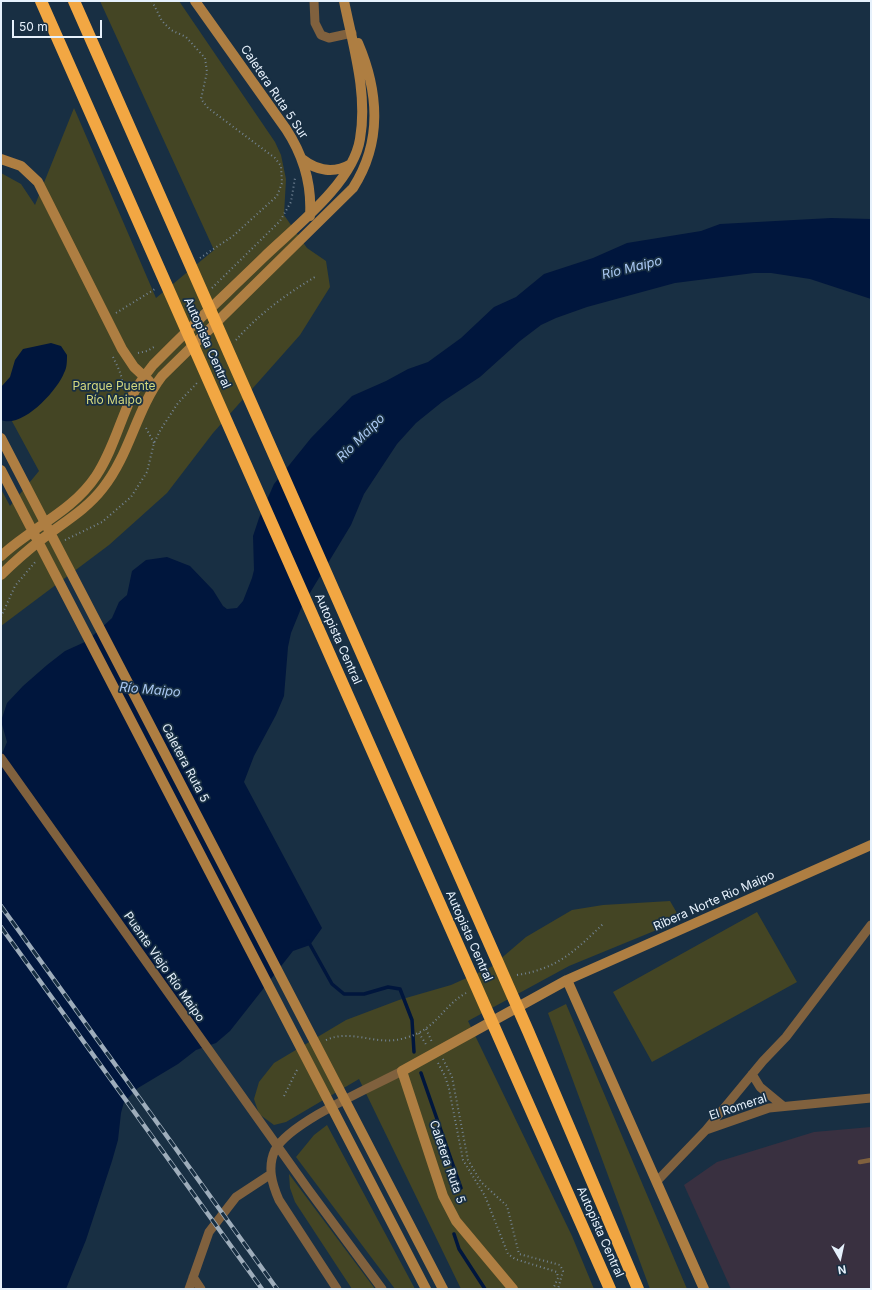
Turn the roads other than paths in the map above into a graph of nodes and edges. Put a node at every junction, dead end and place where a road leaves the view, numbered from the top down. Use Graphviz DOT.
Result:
graph roads {
  1 [pos="41,1"];
  2 [pos="74,1"];
  3 [pos="194,1"];
  4 [pos="314,1"];
  5 [pos="344,1"];
  6 [pos="352,33"];
  7 [pos="1,159"];
  8 [pos="302,159"];
  9 [pos="352,164"];
  10 [pos="310,213"];
  11 [pos="308,232"];
  12 [pos="144,377"];
  13 [pos="155,386"];
  14 [pos="1,438"];
  15 [pos="1,470"];
  16 [pos="1,556"];
  17 [pos="1,575"];
  18 [pos="1,758"];
  19 [pos="871,845"];
  20 [pos="871,925"];
  21 [pos="567,980"];
  22 [pos="402,1071"];
  23 [pos="752,1074"];
  24 [pos="871,1098"];
  25 [pos="783,1106"];
  26 [pos="706,1130"];
  27 [pos="871,1160"];
  28 [pos="860,1162"];
  29 [pos="271,1174"];
  30 [pos="658,1180"];
  31 [pos="193,1277"];
  32 [pos="189,1289"];
  33 [pos="201,1289"];
  34 [pos="337,1289"];
  35 [pos="382,1289"];
  36 [pos="426,1289"];
  37 [pos="443,1289"];
  38 [pos="513,1289"];
  39 [pos="610,1289"];
  40 [pos="638,1289"];
  41 [pos="704,1289"];
  1 -- 39 [label="highway, Autopista Central"];
  2 -- 40 [label="highway, Autopista Central"];
  3 -- 8 [label="main road, Caletera Ruta 5 Sur"];
  4 -- 6 [label="street"];
  5 -- 6 [label="main road"];
  6 -- 9 [label="main road"];
  6 -- 11 [label="main road"];
  7 -- 12 [label="main road"];
  8 -- 9 [label="main road"];
  8 -- 10 [label="main road, Caletera Ruta 5 Sur"];
  9 -- 10 [label="main road"];
  10 -- 11 [label="main road, Caletera Ruta 5 Sur"];
  10 -- 12 [label="main road"];
  11 -- 13 [label="main road"];
  12 -- 13 [label="main road"];
  12 -- 16 [label="main road"];
  13 -- 17 [label="main road"];
  14 -- 37 [label="main road, Caletera Ruta 5"];
  15 -- 36 [label="main road"];
  18 -- 35 [label="street, Puente Viejo Río Maipo"];
  19 -- 21 [label="main road, Ribera Norte Rio Maipo"];
  20 -- 23 [label="street"];
  21 -- 22 [label="main road"];
  21 -- 30 [label="main road"];
  22 -- 29 [label="street"];
  22 -- 38 [label="main road, Caletera Ruta 5"];
  23 -- 25 [label="street"];
  23 -- 26 [label="street"];
  24 -- 25 [label="street, El Romeral"];
  25 -- 26 [label="street, El Romeral"];
  26 -- 30 [label="street, El Romeral"];
  27 -- 28 [label="lane"];
  29 -- 31 [label="street"];
  29 -- 34 [label="street"];
  30 -- 41 [label="main road"];
  31 -- 32 [label="street"];
  31 -- 33 [label="street"];
}
